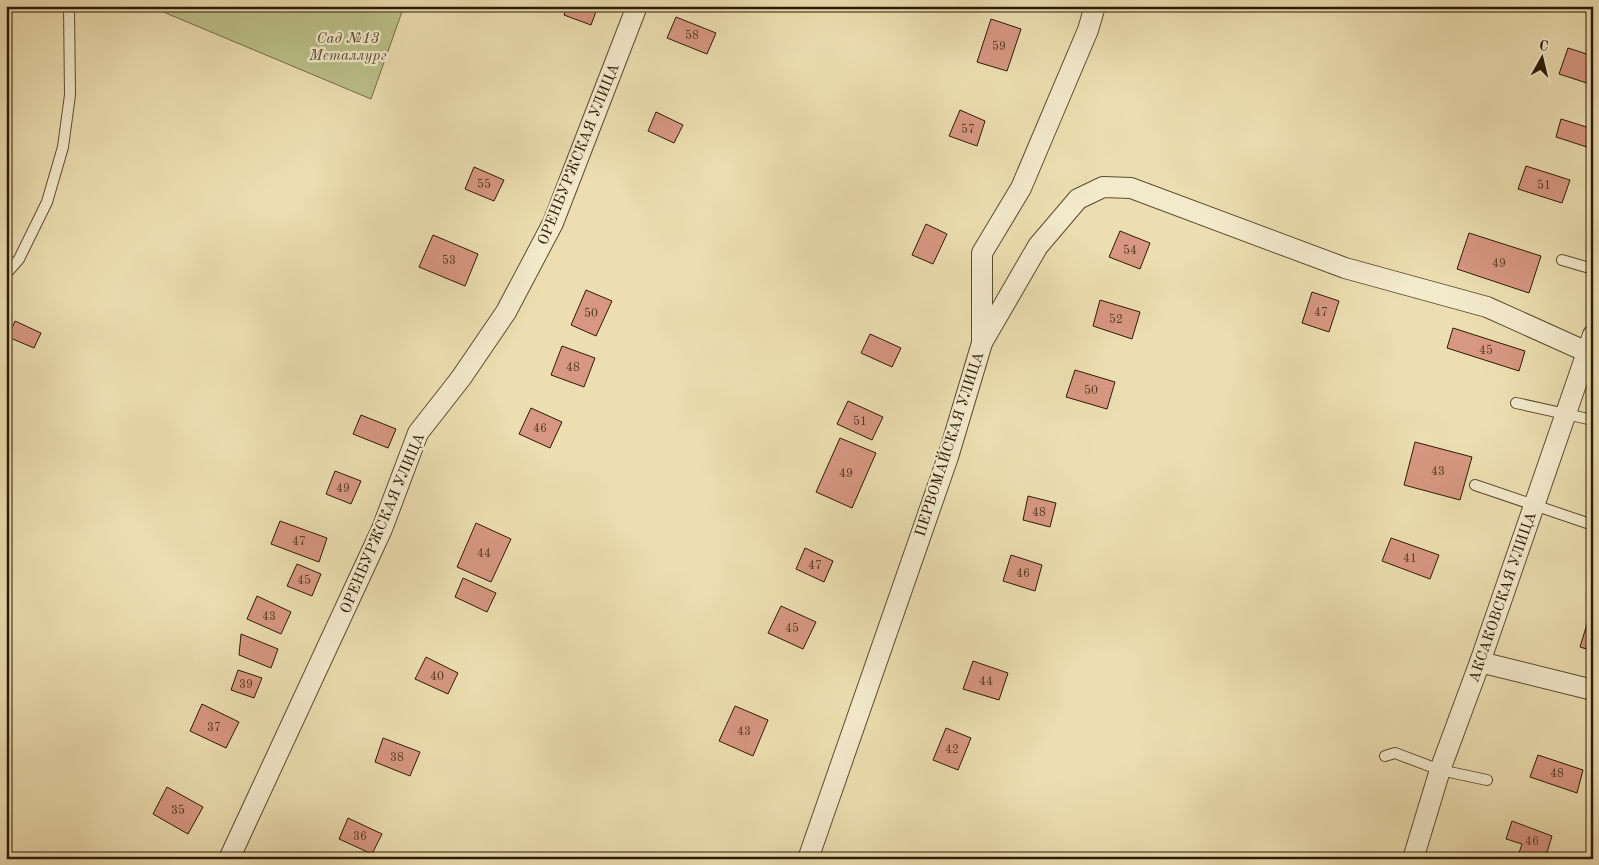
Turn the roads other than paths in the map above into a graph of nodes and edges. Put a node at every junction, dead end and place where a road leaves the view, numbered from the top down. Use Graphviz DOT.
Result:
graph roads {
  1 [pos="69,6"];
  2 [pos="636,6"];
  3 [pos="1095,6"];
  4 [pos="1562,260"];
  5 [pos="1593,269"];
  6 [pos="6,274"];
  7 [pos="982,342"];
  8 [pos="1590,343"];
  9 [pos="1516,403"];
  10 [pos="1565,414"];
  11 [pos="1593,420"];
  12 [pos="1475,485"];
  13 [pos="1534,504"];
  14 [pos="1590,524"];
  15 [pos="1480,662"];
  16 [pos="1593,690"];
  17 [pos="1385,756"];
  18 [pos="1440,770"];
  19 [pos="1487,780"];
  20 [pos="229,859"];
  21 [pos="808,859"];
  22 [pos="1412,859"];
  1 -- 6 [label="lane"];
  2 -- 20 [label="street, ОРЕНБУРЖСКАЯ УЛИЦА"];
  3 -- 7 [label="street, ПЕРВОМАЙСКАЯ УЛИЦА"];
  4 -- 5 [label="lane"];
  7 -- 8 [label="street"];
  7 -- 21 [label="street, ПЕРВОМАЙСКАЯ УЛИЦА"];
  8 -- 10 [label="street, АКСАКОВСКАЯ УЛИЦА"];
  9 -- 10 [label="lane"];
  10 -- 11 [label="lane"];
  10 -- 13 [label="street, АКСАКОВСКАЯ УЛИЦА"];
  12 -- 13 [label="lane"];
  13 -- 14 [label="lane"];
  13 -- 15 [label="street, АКСАКОВСКАЯ УЛИЦА"];
  15 -- 16 [label="street"];
  15 -- 18 [label="street, АКСАКОВСКАЯ УЛИЦА"];
  17 -- 18 [label="lane"];
  18 -- 19 [label="lane"];
  18 -- 22 [label="street, АКСАКОВСКАЯ УЛИЦА"];
}
